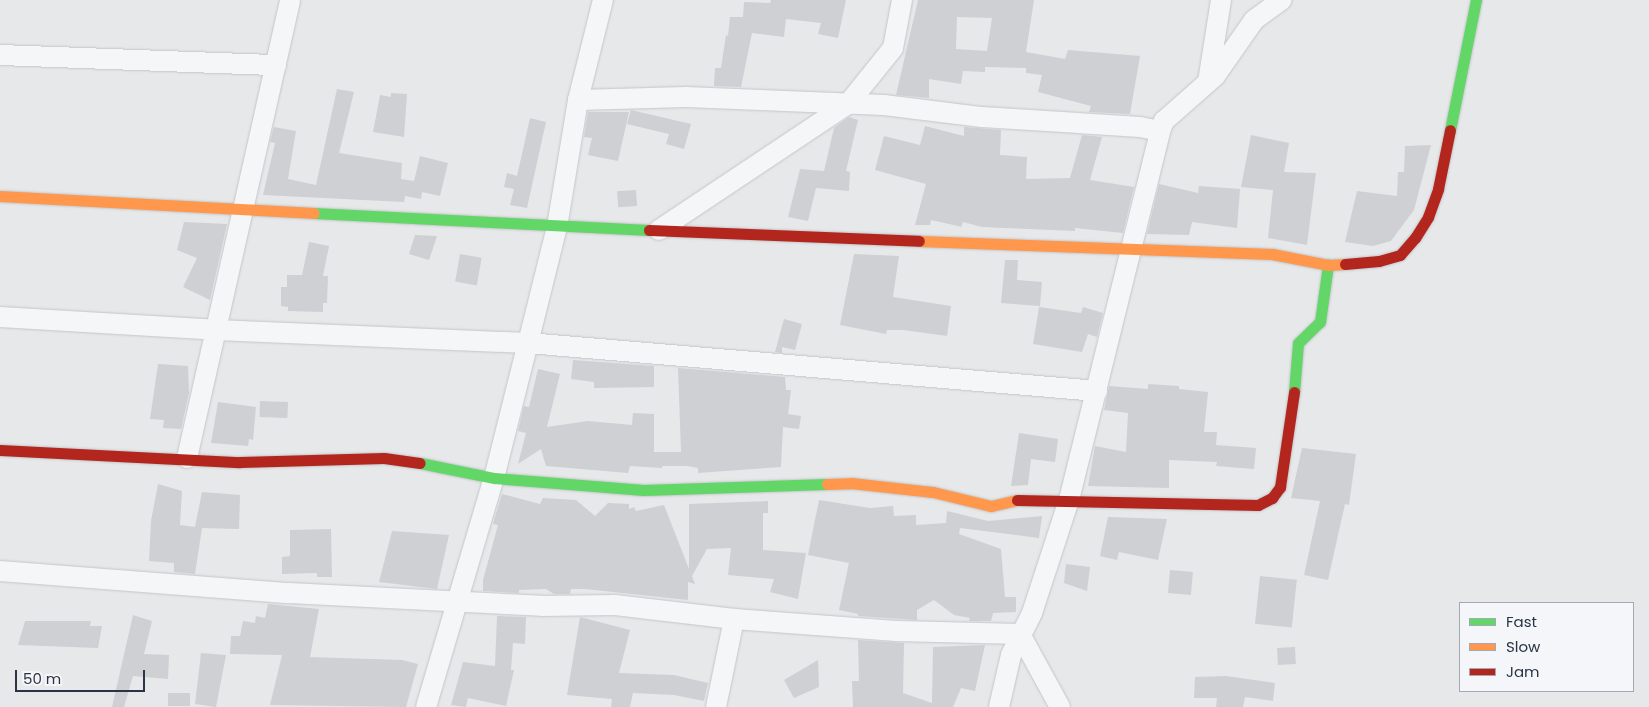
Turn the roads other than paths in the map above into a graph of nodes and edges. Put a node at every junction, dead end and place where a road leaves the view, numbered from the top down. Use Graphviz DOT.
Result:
graph roads {
  1 [pos="290,0"];
  2 [pos="603,0"];
  3 [pos="902,0"];
  4 [pos="1220,0"];
  5 [pos="1282,0"];
  6 [pos="1476,0"];
  7 [pos="0,55"];
  8 [pos="276,65"];
  9 [pos="1207,85"];
  10 [pos="578,100"];
  11 [pos="848,104"];
  12 [pos="1160,131"];
  13 [pos="0,196"];
  14 [pos="244,209"];
  15 [pos="557,227"];
  16 [pos="659,230"];
  17 [pos="1132,250"];
  18 [pos="1328,265"];
  19 [pos="0,317"];
  20 [pos="216,330"];
  21 [pos="528,343"];
  22 [pos="1097,391"];
  23 [pos="0,450"];
  24 [pos="187,458"];
  25 [pos="494,478"];
  26 [pos="1069,500"];
  27 [pos="0,571"];
  28 [pos="458,600"];
  29 [pos="734,619"];
  30 [pos="1020,634"];
  31 [pos="426,707"];
  32 [pos="716,707"];
  33 [pos="999,707"];
  34 [pos="1060,707"];
  1 -- 8 [label="street"];
  2 -- 10 [label="street"];
  3 -- 11 [label="street"];
  4 -- 9 [label="street"];
  5 -- 9 [label="street"];
  6 -- 18 [label="street"];
  7 -- 8 [label="street"];
  8 -- 14 [label="street"];
  9 -- 12 [label="street"];
  10 -- 11 [label="street"];
  10 -- 15 [label="street"];
  11 -- 12 [label="street"];
  11 -- 16 [label="street"];
  12 -- 17 [label="street"];
  13 -- 14 [label="street"];
  14 -- 15 [label="street"];
  14 -- 20 [label="street"];
  15 -- 16 [label="street"];
  15 -- 21 [label="street"];
  16 -- 17 [label="street"];
  17 -- 18 [label="street"];
  17 -- 22 [label="street"];
  18 -- 26 [label="street"];
  19 -- 20 [label="street"];
  20 -- 21 [label="street"];
  20 -- 24 [label="street"];
  21 -- 22 [label="street"];
  21 -- 25 [label="street"];
  22 -- 26 [label="street"];
  23 -- 24 [label="street"];
  24 -- 25 [label="street"];
  25 -- 26 [label="street"];
  25 -- 28 [label="street"];
  26 -- 30 [label="street"];
  27 -- 28 [label="street"];
  28 -- 29 [label="street"];
  28 -- 31 [label="street"];
  29 -- 30 [label="street"];
  29 -- 32 [label="street"];
  30 -- 33 [label="street"];
  30 -- 34 [label="street"];
}
